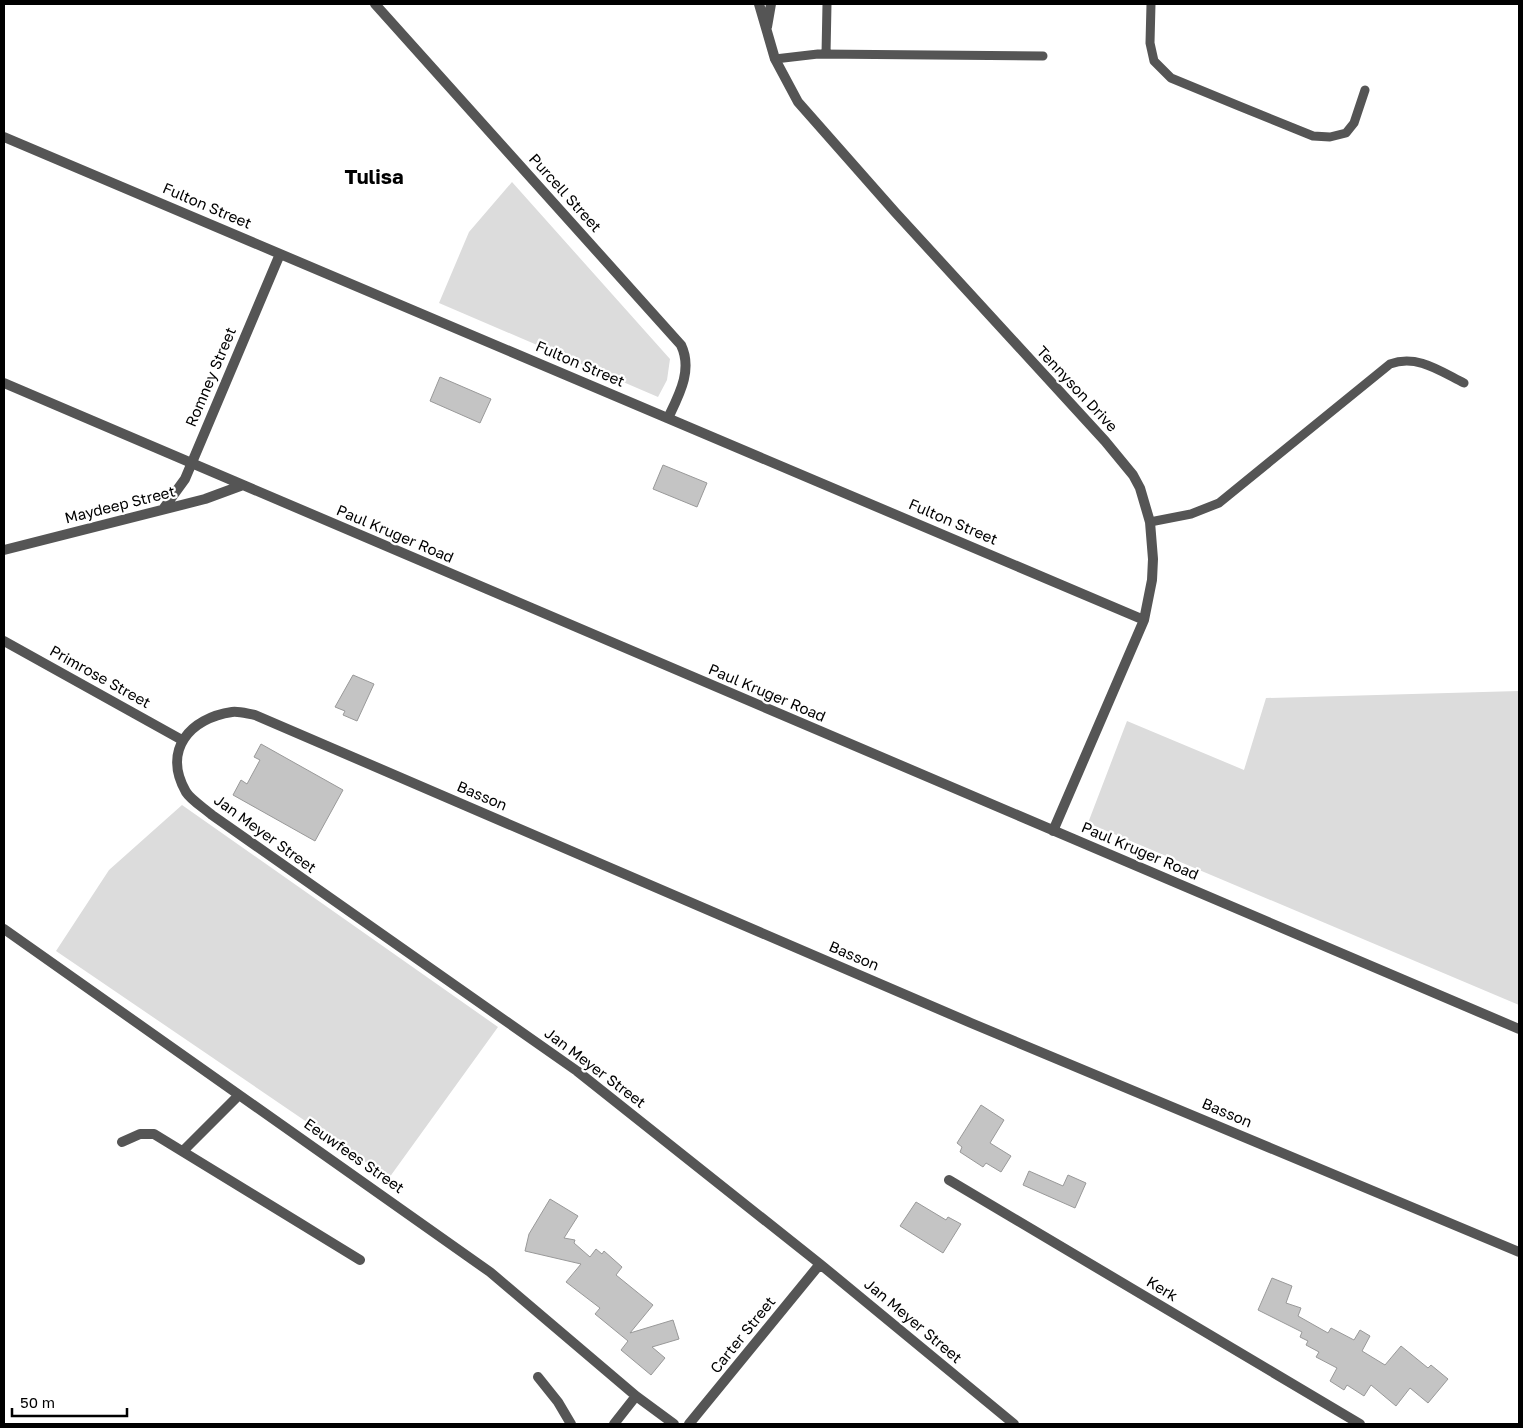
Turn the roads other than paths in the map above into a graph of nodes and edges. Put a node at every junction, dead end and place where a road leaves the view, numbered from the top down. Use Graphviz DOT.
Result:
graph roads {
  1 [pos="375,4"];
  2 [pos="758,4"];
  3 [pos="771,4"];
  4 [pos="827,4"];
  5 [pos="1151,4"];
  6 [pos="767,28"];
  7 [pos="826,54"];
  8 [pos="1042,56"];
  9 [pos="775,59"];
  10 [pos="1365,90"];
  11 [pos="4,137"];
  12 [pos="280,254"];
  13 [pos="4,383"];
  14 [pos="1464,383"];
  15 [pos="668,418"];
  16 [pos="190,463"];
  17 [pos="243,485"];
  18 [pos="164,508"];
  19 [pos="1150,522"];
  20 [pos="4,550"];
  21 [pos="1144,620"];
  22 [pos="4,641"];
  23 [pos="182,740"];
  24 [pos="1053,830"];
  25 [pos="4,929"];
  26 [pos="1519,1030"];
  27 [pos="239,1095"];
  28 [pos="122,1142"];
  29 [pos="183,1151"];
  30 [pos="949,1180"];
  31 [pos="1519,1252"];
  32 [pos="360,1260"];
  33 [pos="820,1264"];
  34 [pos="538,1377"];
  35 [pos="636,1396"];
  36 [pos="571,1424"];
  37 [pos="614,1424"];
  38 [pos="674,1424"];
  39 [pos="689,1424"];
  40 [pos="1014,1424"];
  41 [pos="1360,1424"];
  1 -- 15 [label="street, Purcell Street"];
  2 -- 6 [label="street, Tennyson Drive"];
  3 -- 6 [label="street, Tennyson Drive"];
  4 -- 7 [label="lane"];
  5 -- 10 [label="lane"];
  6 -- 9 [label="street, Tennyson Drive"];
  7 -- 8 [label="lane"];
  7 -- 9 [label="lane"];
  9 -- 19 [label="street, Tennyson Drive"];
  11 -- 12 [label="street, Fulton Street"];
  12 -- 15 [label="street, Fulton Street"];
  12 -- 16 [label="street, Romney Street"];
  13 -- 16 [label="street, Paul Kruger Road"];
  14 -- 19 [label="lane"];
  15 -- 21 [label="street, Fulton Street"];
  16 -- 17 [label="street, Paul Kruger Road"];
  16 -- 18 [label="street, Romney Street"];
  17 -- 18 [label="street, Maydeep Street"];
  17 -- 24 [label="street, Paul Kruger Road"];
  18 -- 20 [label="street, Maydeep Street"];
  19 -- 21 [label="street, Tennyson Drive"];
  21 -- 24 [label="street, Tennyson Drive"];
  22 -- 23 [label="street, Primrose Street"];
  23 -- 31 [label="street, Basson"];
  23 -- 33 [label="street, Jan Meyer Street"];
  24 -- 26 [label="street, Paul Kruger Road"];
  25 -- 27 [label="street, Eeuwfees Street"];
  27 -- 29 [label="street"];
  27 -- 35 [label="street, Eeuwfees Street"];
  28 -- 29 [label="street"];
  29 -- 32 [label="street"];
  30 -- 41 [label="street, Kerk"];
  33 -- 39 [label="street, Carter Street"];
  33 -- 40 [label="street, Jan Meyer Street"];
  34 -- 36 [label="street"];
  35 -- 37 [label="street"];
  35 -- 38 [label="street, Eeuwfees Street"];
}
